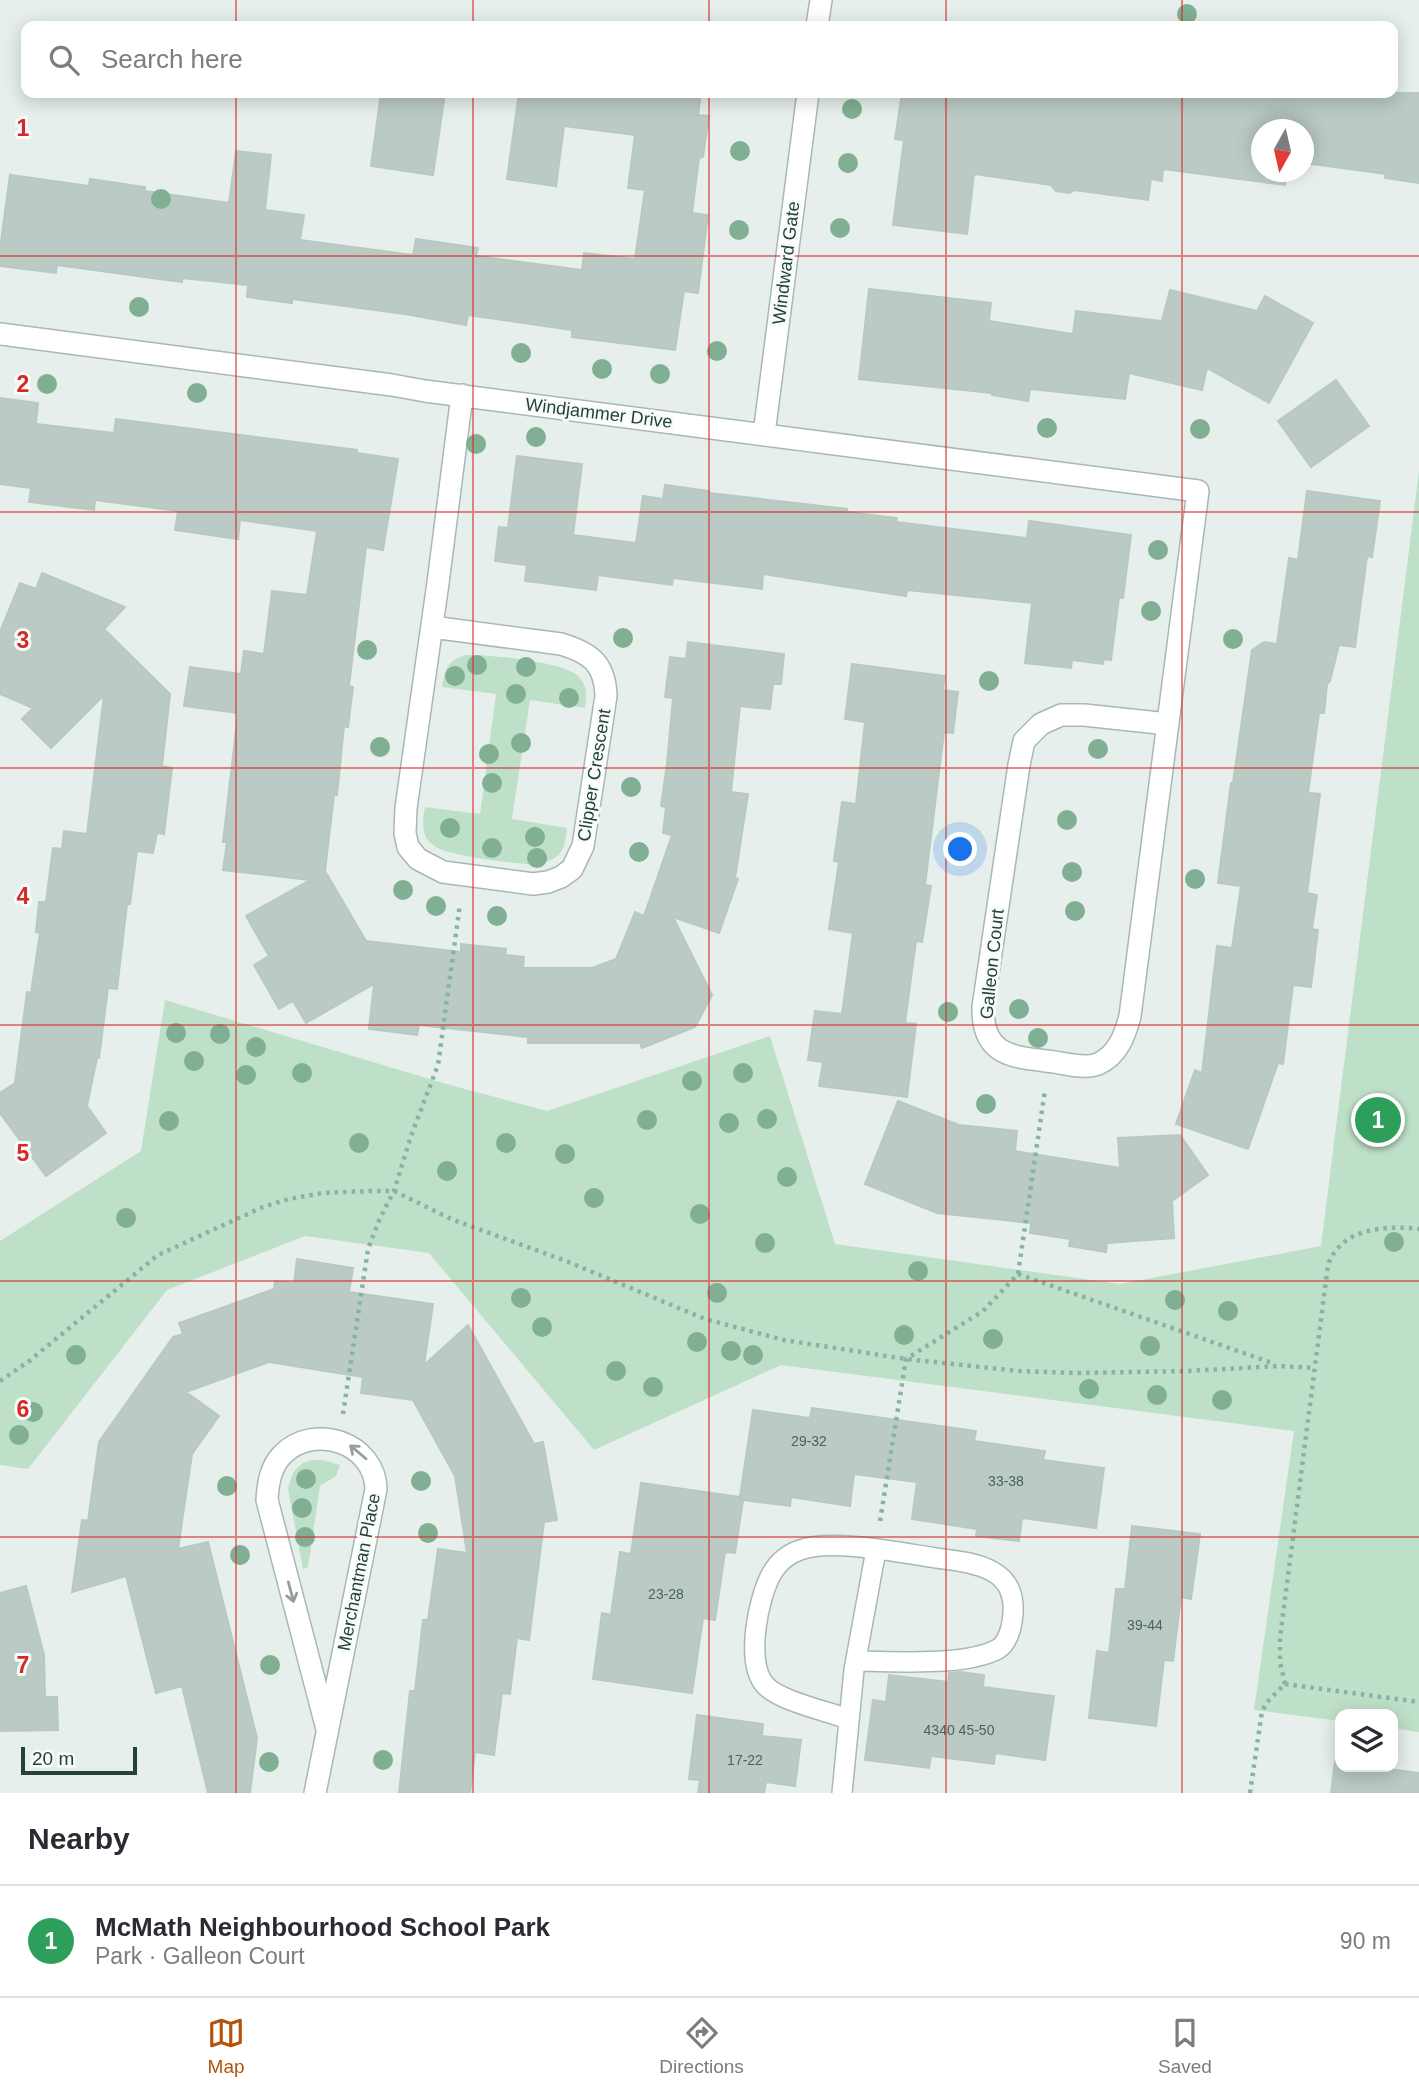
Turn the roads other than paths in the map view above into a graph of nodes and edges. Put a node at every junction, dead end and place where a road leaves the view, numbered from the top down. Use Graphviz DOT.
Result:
graph roads {
  1 [pos="821,0"];
  2 [pos="818,21"];
  3 [pos="807,98"];
  4 [pos="0,334"];
  5 [pos="461,395"];
  6 [pos="764,434"];
  7 [pos="1198,491"];
  8 [pos="432,627"];
  9 [pos="1168,724"];
  10 [pos="876,1550"];
  11 [pos="856,1661"];
  12 [pos="848,1719"];
  13 [pos="327,1729"];
  14 [pos="315,1793"];
  15 [pos="842,1793"];
  1 -- 2 [label="street"];
  3 -- 6 [label="street, Windward Gate"];
  4 -- 5 [label="street, Windjammer Drive"];
  5 -- 6 [label="street, Windjammer Drive"];
  5 -- 8 [label="street, Clipper Crescent"];
  6 -- 7 [label="street, Windjammer Drive"];
  7 -- 9 [label="street, Galleon Court"];
  8 -- 8 [label="street, Clipper Crescent"];
  9 -- 9 [label="street, Galleon Court"];
  10 -- 11 [label="lane"];
  10 -- 11 [label="lane"];
  10 -- 12 [label="lane"];
  11 -- 12 [label="lane"];
  12 -- 15 [label="lane"];
  13 -- 13 [label="street, Merchantman Place, one-way"];
  13 -- 14 [label="street, Merchantman Place"];
}
